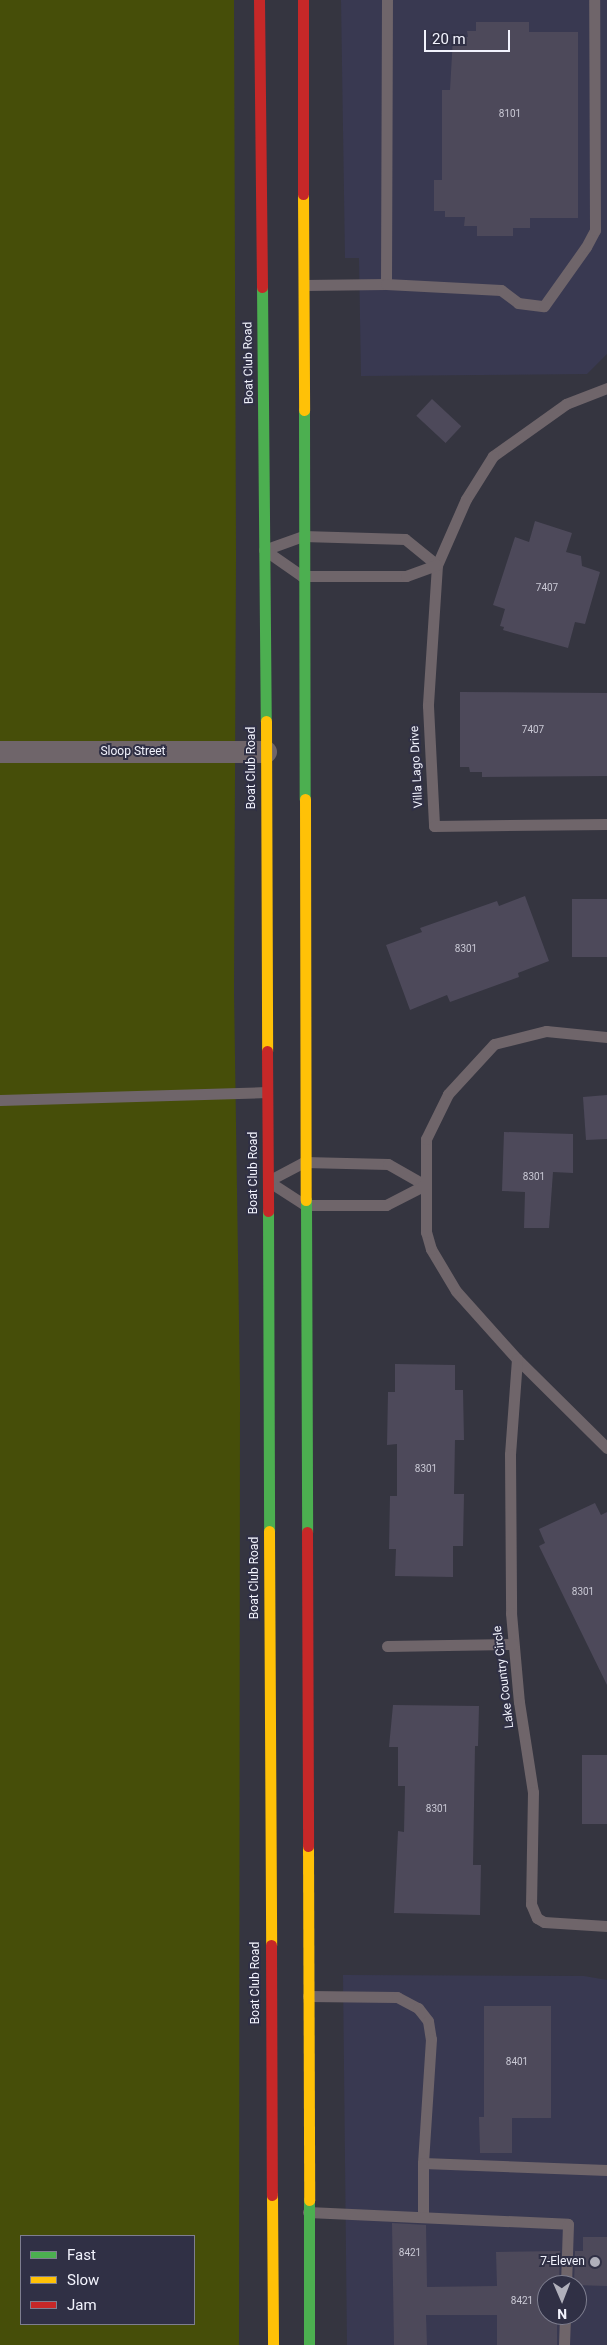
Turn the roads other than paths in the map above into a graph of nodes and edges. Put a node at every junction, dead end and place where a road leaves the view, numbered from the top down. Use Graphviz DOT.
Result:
graph roads {
  1 [pos="259,0"];
  2 [pos="303,0"];
  3 [pos="387,0"];
  4 [pos="594,0"];
  5 [pos="386,284"];
  6 [pos="302,285"];
  7 [pos="607,388"];
  8 [pos="303,536"];
  9 [pos="264,550"];
  10 [pos="437,565"];
  11 [pos="302,576"];
  12 [pos="0,752"];
  13 [pos="266,752"];
  14 [pos="607,824"];
  15 [pos="607,1037"];
  16 [pos="267,1092"];
  17 [pos="0,1100"];
  18 [pos="304,1162"];
  19 [pos="268,1181"];
  20 [pos="425,1185"];
  21 [pos="305,1206"];
  22 [pos="517,1359"];
  23 [pos="607,1448"];
  24 [pos="513,1644"];
  25 [pos="387,1646"];
  26 [pos="607,1926"];
  27 [pos="308,1996"];
  28 [pos="423,2163"];
  29 [pos="607,2170"];
  30 [pos="308,2212"];
  31 [pos="423,2217"];
  32 [pos="566,2275"];
  33 [pos="565,2325"];
  34 [pos="273,2345"];
  35 [pos="308,2345"];
  36 [pos="564,2345"];
  1 -- 9 [label="main road, Boat Club Road"];
  2 -- 6 [label="main road"];
  3 -- 5 [label="lane"];
  4 -- 5 [label="lane"];
  5 -- 6 [label="lane"];
  6 -- 8 [label="main road"];
  7 -- 10 [label="lane, Villa Lago Drive"];
  8 -- 9 [label="lane"];
  8 -- 10 [label="lane"];
  8 -- 11 [label="main road"];
  9 -- 11 [label="lane"];
  9 -- 13 [label="main road, Boat Club Road"];
  10 -- 11 [label="lane"];
  10 -- 14 [label="lane, Villa Lago Drive"];
  11 -- 18 [label="main road"];
  12 -- 13 [label="street, Sloop Street"];
  13 -- 16 [label="main road, Boat Club Road"];
  15 -- 20 [label="lane"];
  16 -- 17 [label="lane"];
  16 -- 19 [label="main road, Boat Club Road"];
  18 -- 19 [label="lane"];
  18 -- 20 [label="lane"];
  18 -- 21 [label="main road"];
  19 -- 21 [label="lane"];
  19 -- 34 [label="main road, Boat Club Road"];
  20 -- 21 [label="lane"];
  20 -- 22 [label="lane"];
  21 -- 27 [label="main road"];
  22 -- 23 [label="lane"];
  22 -- 24 [label="lane, Lake Country Circle"];
  24 -- 25 [label="lane"];
  24 -- 26 [label="lane, Lake Country Circle"];
  27 -- 28 [label="lane"];
  27 -- 30 [label="main road"];
  28 -- 29 [label="lane"];
  28 -- 31 [label="lane"];
  30 -- 31 [label="lane"];
  30 -- 35 [label="main road"];
  31 -- 32 [label="lane"];
  33 -- 36 [label="lane"];
}
